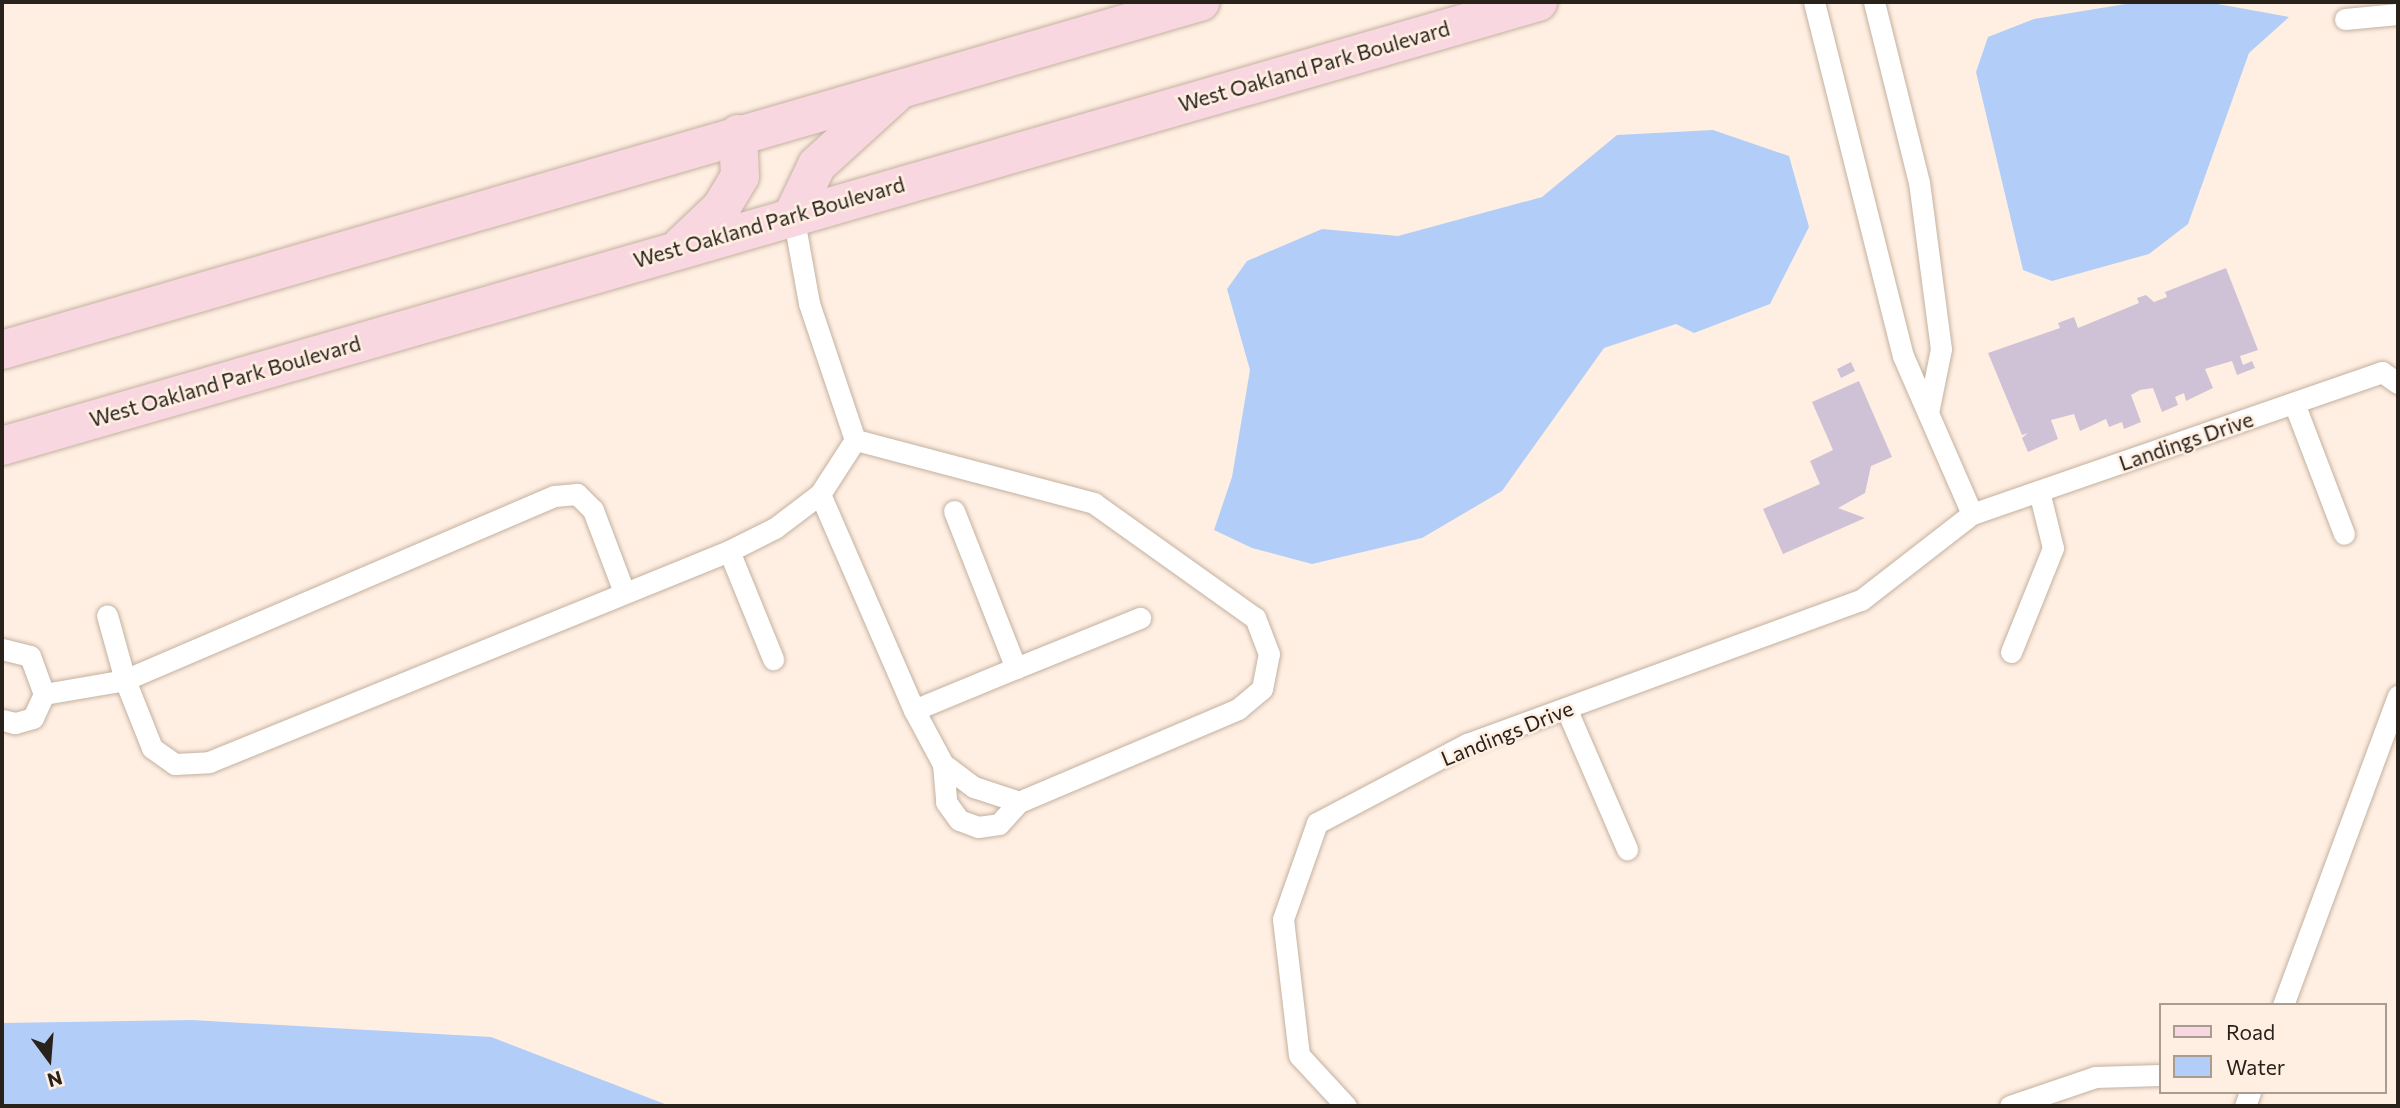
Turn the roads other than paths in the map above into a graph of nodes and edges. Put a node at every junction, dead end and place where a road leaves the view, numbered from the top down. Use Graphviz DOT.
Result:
graph roads {
  1 [pos="1200,2"];
  2 [pos="1538,2"];
  3 [pos="1814,2"];
  4 [pos="1874,2"];
  5 [pos="2398,14"];
  6 [pos="2345,19"];
  7 [pos="899,90"];
  8 [pos="738,134"];
  9 [pos="793,215"];
  10 [pos="678,249"];
  11 [pos="2,350"];
  12 [pos="2398,383"];
  13 [pos="2294,404"];
  14 [pos="1928,413"];
  15 [pos="855,440"];
  16 [pos="2,446"];
  17 [pos="2039,491"];
  18 [pos="820,494"];
  19 [pos="954,511"];
  20 [pos="1972,514"];
  21 [pos="2344,534"];
  22 [pos="729,551"];
  23 [pos="624,592"];
  24 [pos="107,615"];
  25 [pos="1140,618"];
  26 [pos="2,649"];
  27 [pos="2011,652"];
  28 [pos="773,659"];
  29 [pos="1016,668"];
  30 [pos="125,680"];
  31 [pos="44,694"];
  32 [pos="2398,696"];
  33 [pos="1566,708"];
  34 [pos="914,710"];
  35 [pos="2,720"];
  36 [pos="943,764"];
  37 [pos="1019,802"];
  38 [pos="1627,849"];
  39 [pos="2284,1003"];
  40 [pos="2158,1075"];
  41 [pos="1346,1106"];
  42 [pos="2010,1106"];
  1 -- 7 [label="main road"];
  2 -- 9 [label="main road, West Oakland Park Boulevard"];
  3 -- 14 [label="lane"];
  4 -- 14 [label="lane"];
  5 -- 6 [label="lane"];
  7 -- 8 [label="main road"];
  7 -- 9 [label="main road"];
  8 -- 10 [label="main road"];
  8 -- 11 [label="main road"];
  9 -- 10 [label="main road, West Oakland Park Boulevard"];
  9 -- 15 [label="lane"];
  10 -- 16 [label="main road, West Oakland Park Boulevard"];
  12 -- 13 [label="lane, Landings Drive"];
  13 -- 17 [label="lane, Landings Drive"];
  13 -- 21 [label="lane"];
  14 -- 20 [label="lane"];
  15 -- 18 [label="lane"];
  15 -- 37 [label="lane"];
  17 -- 20 [label="lane, Landings Drive"];
  17 -- 27 [label="lane"];
  18 -- 22 [label="lane"];
  18 -- 34 [label="lane"];
  19 -- 29 [label="lane"];
  20 -- 33 [label="lane, Landings Drive"];
  22 -- 23 [label="lane"];
  22 -- 28 [label="lane"];
  23 -- 30 [label="lane"];
  23 -- 30 [label="lane"];
  24 -- 30 [label="lane"];
  25 -- 29 [label="lane"];
  26 -- 31 [label="lane"];
  29 -- 34 [label="lane"];
  30 -- 31 [label="lane"];
  31 -- 35 [label="lane"];
  32 -- 39 [label="lane"];
  33 -- 38 [label="lane"];
  33 -- 41 [label="lane, Landings Drive"];
  34 -- 36 [label="lane"];
  36 -- 37 [label="lane"];
  36 -- 37 [label="lane"];
  40 -- 42 [label="lane"];
}
